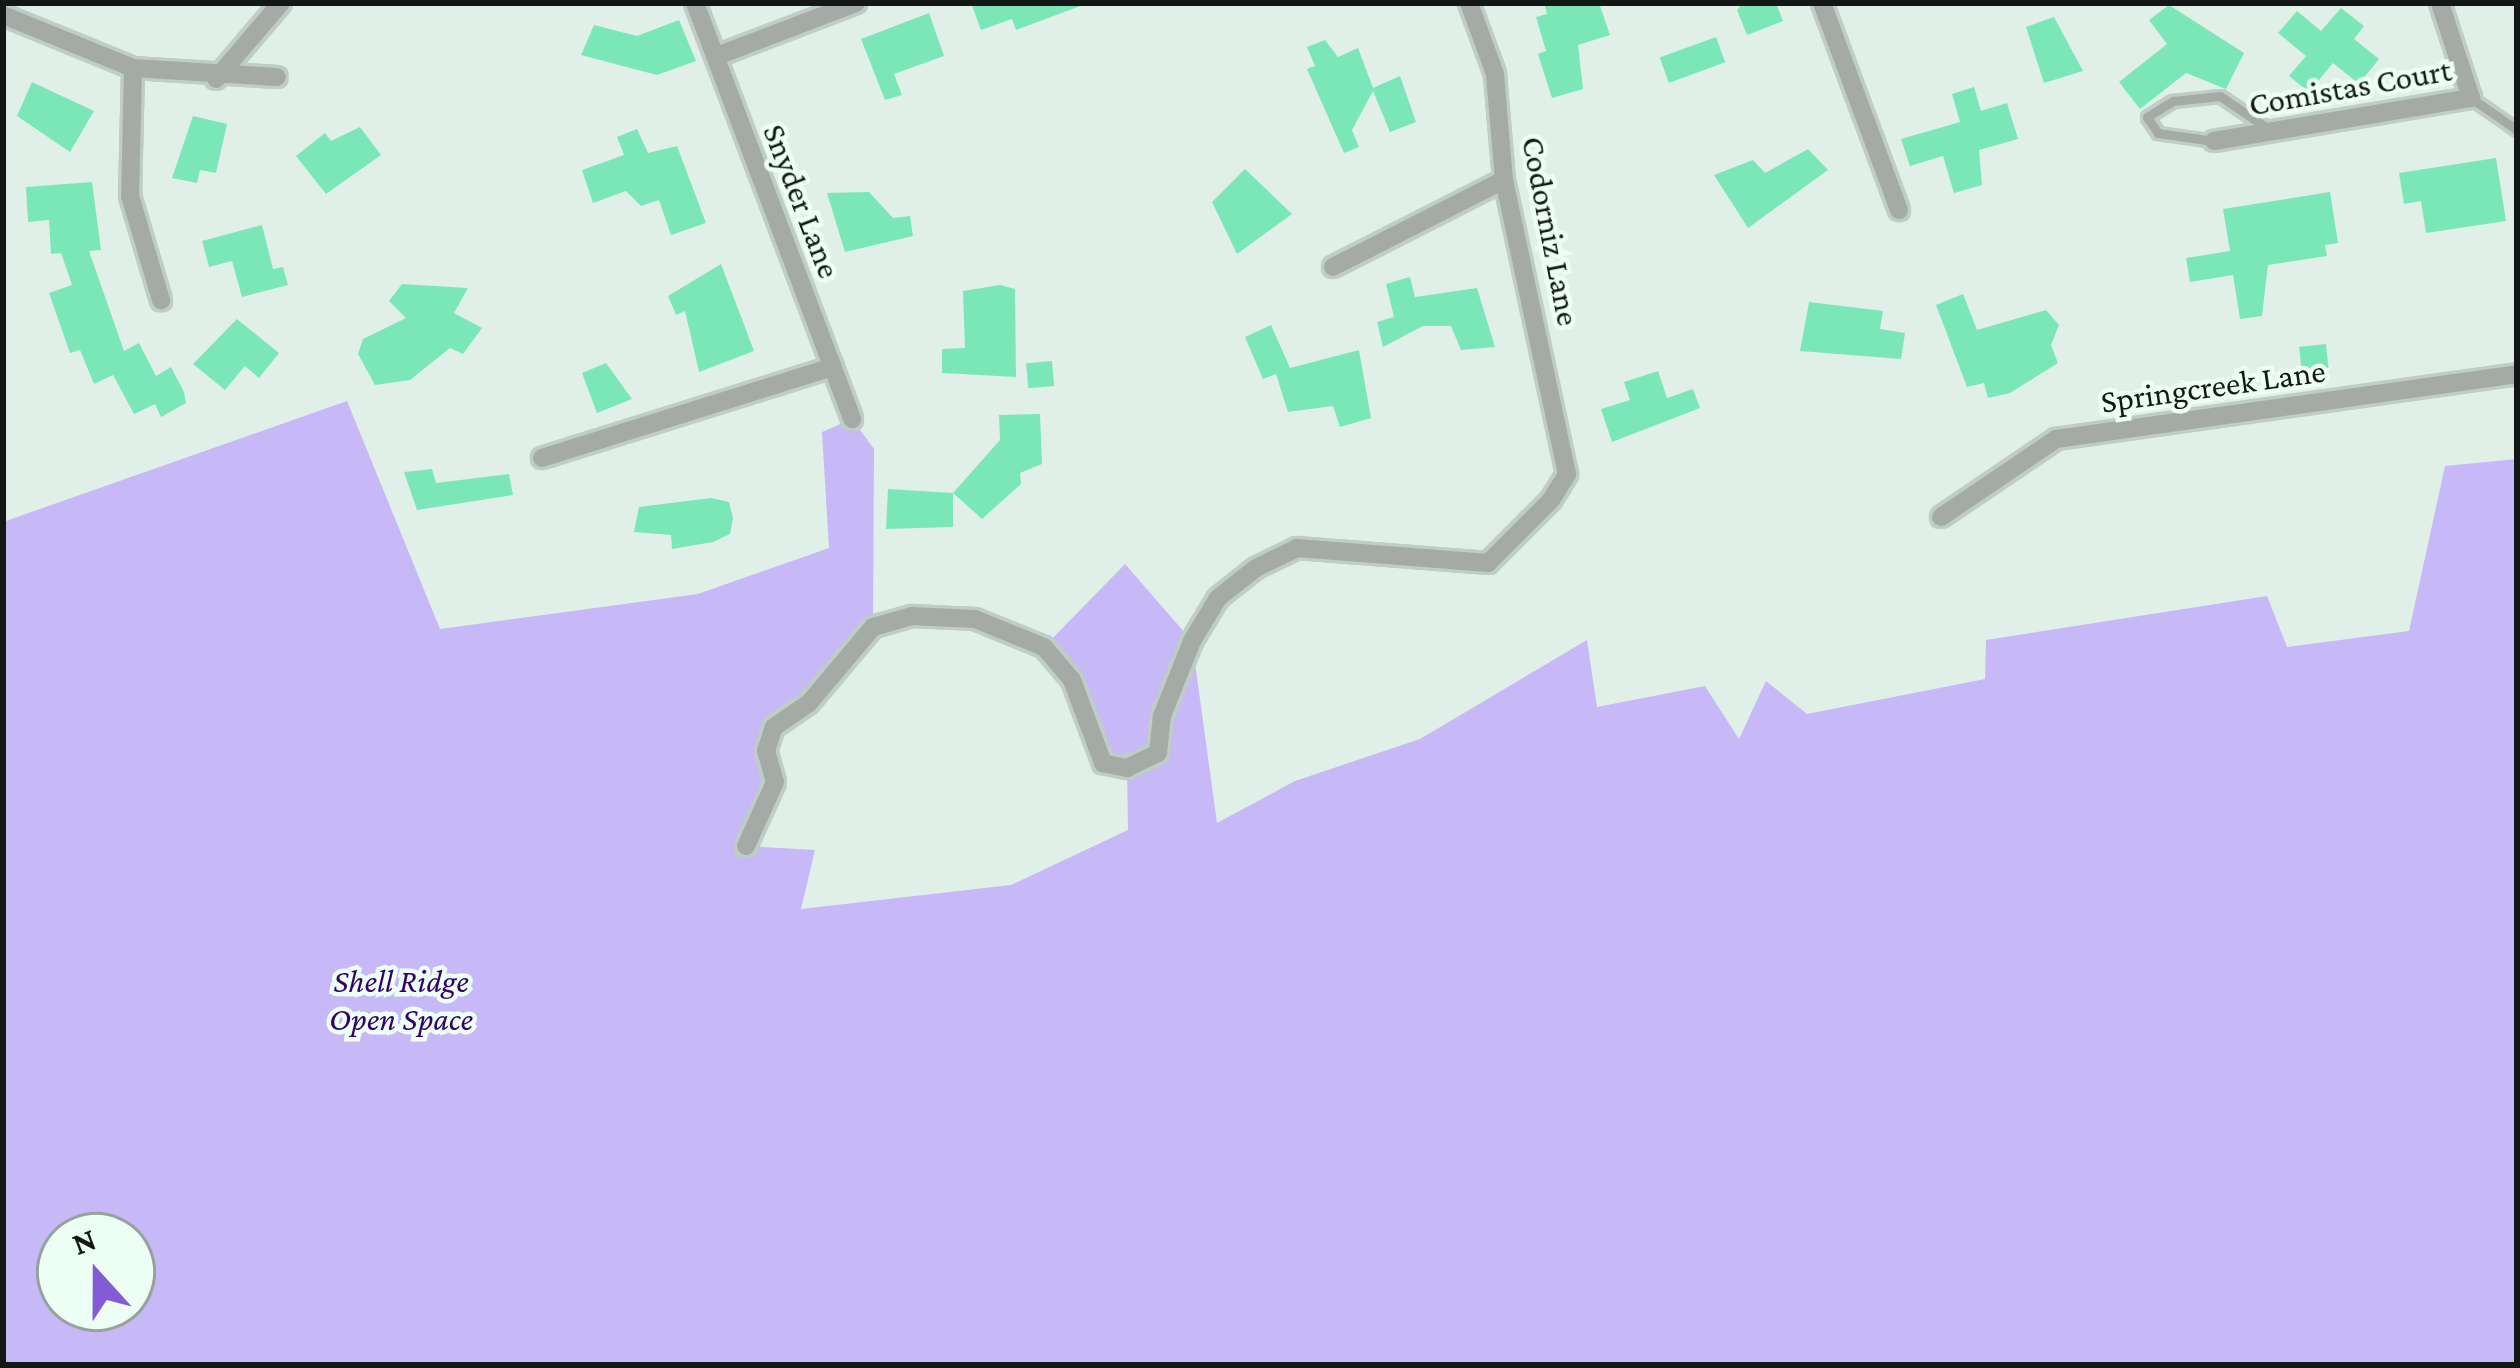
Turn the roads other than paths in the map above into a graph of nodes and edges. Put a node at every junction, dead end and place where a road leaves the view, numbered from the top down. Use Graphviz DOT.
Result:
graph roads {
  1 [pos="281,3"];
  2 [pos="695,3"];
  3 [pos="856,3"];
  4 [pos="1469,3"];
  5 [pos="1822,3"];
  6 [pos="2440,3"];
  7 [pos="3,15"];
  8 [pos="717,56"];
  9 [pos="134,68"];
  10 [pos="277,77"];
  11 [pos="216,80"];
  12 [pos="2471,98"];
  13 [pos="2517,130"];
  14 [pos="2272,131"];
  15 [pos="2214,141"];
  16 [pos="1504,179"];
  17 [pos="1899,210"];
  18 [pos="1333,267"];
  19 [pos="161,300"];
  20 [pos="833,367"];
  21 [pos="2517,374"];
  22 [pos="852,419"];
  23 [pos="542,458"];
  24 [pos="1941,517"];
  25 [pos="746,846"];
  1 -- 11 [label="street"];
  2 -- 8 [label="street, Snyder Lane"];
  3 -- 8 [label="street"];
  4 -- 16 [label="street, Codorniz Lane"];
  5 -- 17 [label="street"];
  6 -- 12 [label="street, Comistas Court"];
  7 -- 9 [label="street"];
  8 -- 20 [label="street, Snyder Lane"];
  9 -- 11 [label="street"];
  9 -- 19 [label="street"];
  10 -- 11 [label="street"];
  12 -- 13 [label="lane"];
  12 -- 14 [label="street, Comistas Court"];
  14 -- 15 [label="street, Comistas Court"];
  14 -- 15 [label="lane"];
  16 -- 18 [label="street"];
  16 -- 25 [label="street, Codorniz Lane"];
  20 -- 22 [label="street, Snyder Lane"];
  20 -- 23 [label="street"];
  21 -- 24 [label="street, Springcreek Lane"];
}
